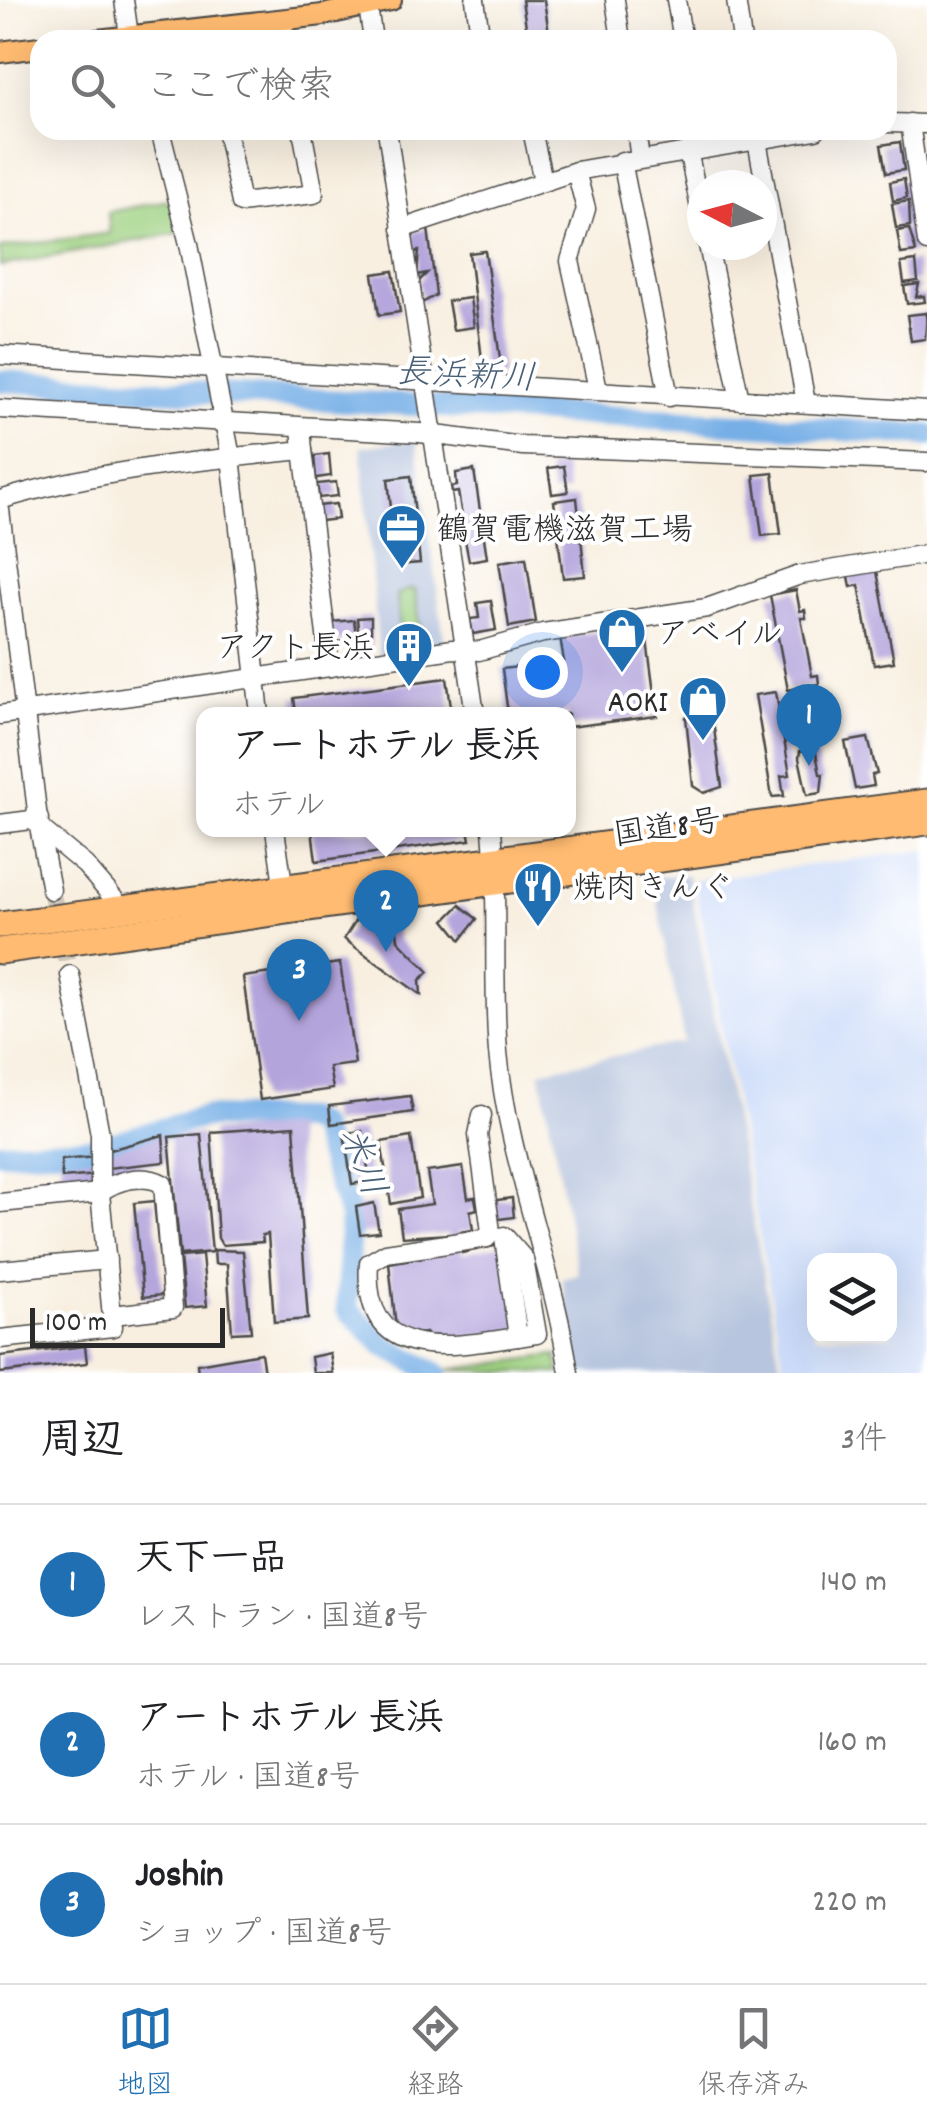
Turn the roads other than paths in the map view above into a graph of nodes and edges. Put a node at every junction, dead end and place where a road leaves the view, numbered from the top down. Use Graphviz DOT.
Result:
graph roads {
  1 [pos="124,0"];
  2 [pos="392,0"];
  3 [pos="475,0"];
  4 [pos="615,0"];
  5 [pos="676,0"];
  6 [pos="736,0"];
  7 [pos="368,3"];
  8 [pos="132,30"];
  9 [pos="283,30"];
  10 [pos="372,30"];
  11 [pos="479,30"];
  12 [pos="620,30"];
  13 [pos="681,30"];
  14 [pos="740,30"];
  15 [pos="30,48"];
  16 [pos="0,52"];
  17 [pos="918,123"];
  18 [pos="163,140"];
  19 [pos="228,140"];
  20 [pos="304,140"];
  21 [pos="388,140"];
  22 [pos="534,140"];
  23 [pos="634,140"];
  24 [pos="757,140"];
  25 [pos="696,142"];
  26 [pos="631,160"];
  27 [pos="698,170"];
  28 [pos="576,171"];
  29 [pos="543,181"];
  30 [pos="401,229"];
  31 [pos="927,242"];
  32 [pos="711,260"];
  33 [pos="0,355"];
  34 [pos="214,373"];
  35 [pos="425,384"];
  36 [pos="598,390"];
  37 [pos="670,397"];
  38 [pos="740,400"];
  39 [pos="806,403"];
  40 [pos="0,409"];
  41 [pos="927,410"];
  42 [pos="222,421"];
  43 [pos="302,427"];
  44 [pos="432,432"];
  45 [pos="303,450"];
  46 [pos="230,458"];
  47 [pos="927,462"];
  48 [pos="0,500"];
  49 [pos="0,510"];
  50 [pos="927,554"];
  51 [pos="465,650"];
  52 [pos="330,668"];
  53 [pos="255,680"];
  54 [pos="259,707"];
  55 [pos="474,707"];
  56 [pos="26,712"];
  57 [pos="0,715"];
  58 [pos="927,802"];
  59 [pos="927,822"];
  60 [pos="39,823"];
  61 [pos="0,824"];
  62 [pos="276,837"];
  63 [pos="492,837"];
  64 [pos="494,871"];
  65 [pos="283,884"];
  66 [pos="51,890"];
  67 [pos="122,908"];
  68 [pos="0,925"];
  69 [pos="0,951"];
  70 [pos="70,975"];
  71 [pos="478,1095"];
  72 [pos="100,1192"];
  73 [pos="0,1203"];
  74 [pos="498,1232"];
  75 [pos="108,1260"];
  76 [pos="0,1270"];
  77 [pos="113,1315"];
  78 [pos="0,1339"];
  79 [pos="569,1373"];
  1 -- 8 [label="street"];
  2 -- 7 [label="main road"];
  3 -- 11 [label="street"];
  4 -- 12 [label="street"];
  5 -- 13 [label="street"];
  6 -- 14 [label="street"];
  7 -- 9 [label="main road"];
  7 -- 10 [label="street"];
  15 -- 16 [label="main road"];
  17 -- 31 [label="street"];
  18 -- 34 [label="street"];
  19 -- 20 [label="street"];
  21 -- 30 [label="street"];
  22 -- 29 [label="street"];
  23 -- 26 [label="street"];
  24 -- 39 [label="street"];
  25 -- 26 [label="street"];
  25 -- 27 [label="street"];
  26 -- 28 [label="street"];
  26 -- 37 [label="street"];
  28 -- 29 [label="street"];
  28 -- 36 [label="street"];
  29 -- 30 [label="street"];
  30 -- 35 [label="street"];
  32 -- 38 [label="street"];
  33 -- 34 [label="street"];
  34 -- 35 [label="street"];
  34 -- 42 [label="street"];
  35 -- 36 [label="street"];
  35 -- 44 [label="street"];
  36 -- 37 [label="street"];
  37 -- 38 [label="street"];
  38 -- 39 [label="street"];
  39 -- 41 [label="street"];
  40 -- 42 [label="street"];
  42 -- 43 [label="street"];
  42 -- 46 [label="street"];
  43 -- 44 [label="street"];
  43 -- 45 [label="street"];
  44 -- 47 [label="street"];
  44 -- 51 [label="street"];
  45 -- 46 [label="street"];
  45 -- 52 [label="street"];
  46 -- 48 [label="street"];
  46 -- 53 [label="street"];
  49 -- 56 [label="street"];
  50 -- 51 [label="street"];
  51 -- 52 [label="street"];
  51 -- 55 [label="street"];
  52 -- 53 [label="street"];
  53 -- 54 [label="street"];
  53 -- 56 [label="street"];
  56 -- 57 [label="street"];
  56 -- 60 [label="street"];
  58 -- 64 [label="highway, 国道8号"];
  59 -- 64 [label="highway, 国道8号"];
  60 -- 61 [label="street"];
  60 -- 66 [label="street"];
  60 -- 67 [label="street"];
  62 -- 65 [label="street"];
  63 -- 64 [label="street"];
  64 -- 65 [label="highway, 国道8号"];
  64 -- 69 [label="highway, 国道8号"];
  64 -- 79 [label="street"];
  65 -- 67 [label="highway, 国道8号"];
  67 -- 68 [label="highway, 国道8号"];
  70 -- 72 [label="street"];
  71 -- 74 [label="street"];
  72 -- 73 [label="street"];
  72 -- 75 [label="street"];
  72 -- 77 [label="street"];
  74 -- 74 [label="street"];
  75 -- 76 [label="street"];
  75 -- 77 [label="street"];
  77 -- 78 [label="street"];
}
